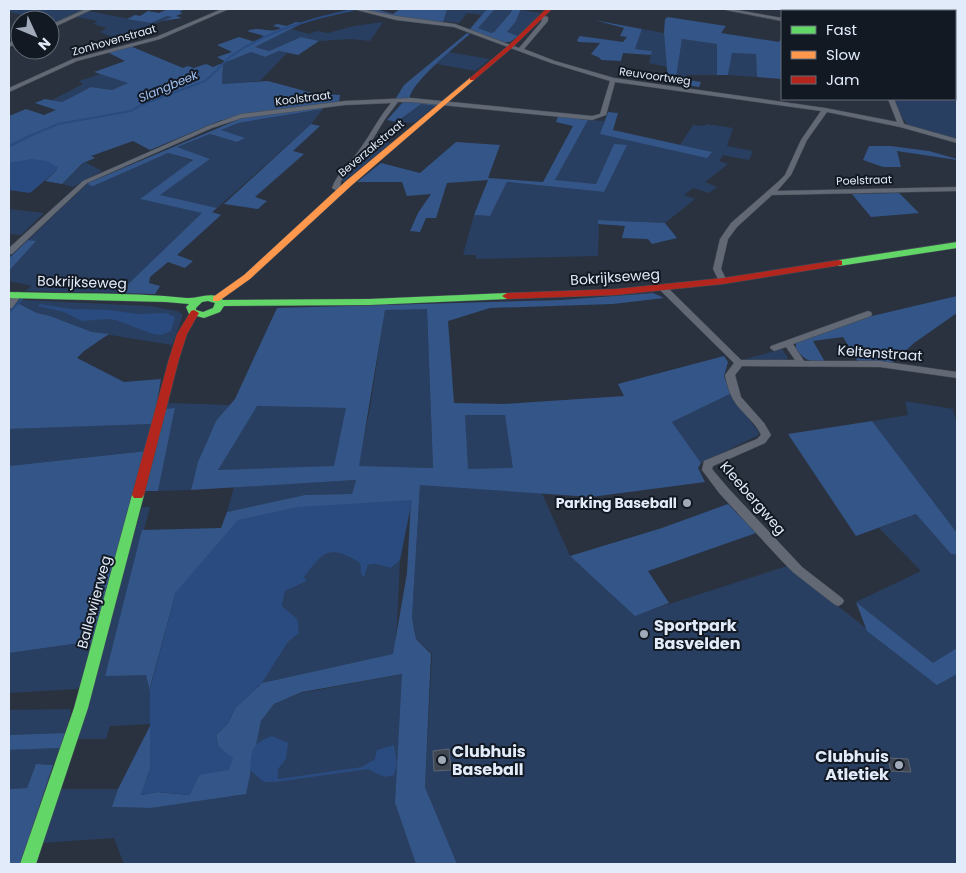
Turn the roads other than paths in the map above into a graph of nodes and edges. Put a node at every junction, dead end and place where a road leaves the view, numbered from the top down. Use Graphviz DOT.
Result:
graph roads {
  1 [pos="90,9"];
  2 [pos="226,9"];
  3 [pos="356,9"];
  4 [pos="724,9"];
  5 [pos="545,12"];
  6 [pos="781,20"];
  7 [pos="60,22"];
  8 [pos="516,48"];
  9 [pos="614,80"];
  10 [pos="9,90"];
  11 [pos="891,100"];
  12 [pos="396,101"];
  13 [pos="444,103"];
  14 [pos="824,110"];
  15 [pos="900,125"];
  16 [pos="957,141"];
  17 [pos="957,189"];
  18 [pos="340,191"];
  19 [pos="771,193"];
  20 [pos="957,245"];
  21 [pos="9,252"];
  22 [pos="723,281"];
  23 [pos="663,288"];
  24 [pos="14,295"];
  25 [pos="218,304"];
  26 [pos="9,306"];
  27 [pos="194,308"];
  28 [pos="868,314"];
  29 [pos="206,315"];
  30 [pos="180,344"];
  31 [pos="788,344"];
  32 [pos="774,348"];
  33 [pos="739,363"];
  34 [pos="802,364"];
  35 [pos="957,374"];
  36 [pos="838,601"];
  37 [pos="28,864"];
  1 -- 7 [label="street"];
  2 -- 10 [label="street, Zonhovenstraat"];
  3 -- 8 [label="street, Reuvoortweg"];
  4 -- 6 [label="street"];
  5 -- 8 [label="street, Beverzakstraat"];
  8 -- 9 [label="street, Reuvoortweg"];
  8 -- 13 [label="street, Beverzakstraat"];
  9 -- 13 [label="street, Koolstraat"];
  9 -- 14 [label="street, Reuvoortweg"];
  11 -- 15 [label="street"];
  12 -- 13 [label="street, Koolstraat"];
  12 -- 18 [label="street"];
  12 -- 21 [label="street, Koolstraat"];
  13 -- 18 [label="street, Beverzakstraat"];
  14 -- 15 [label="street, Reuvoortweg"];
  14 -- 19 [label="street"];
  15 -- 16 [label="street, Reuvoortweg"];
  17 -- 19 [label="street, Poelstraat"];
  18 -- 25 [label="street, Beverzakstraat"];
  19 -- 22 [label="street"];
  20 -- 22 [label="street, Bokrijkseweg"];
  22 -- 23 [label="street, Bokrijkseweg"];
  23 -- 25 [label="street, Bokrijkseweg"];
  23 -- 33 [label="street"];
  24 -- 26 [label="street"];
  24 -- 27 [label="street, Bokrijkseweg"];
  25 -- 27 [label="street, Bokrijkseweg"];
  25 -- 29 [label="street, Bokrijkseweg"];
  27 -- 29 [label="street, Bokrijkseweg"];
  27 -- 30 [label="street, Ballewijerweg"];
  28 -- 31 [label="street, Keltenstraat"];
  29 -- 30 [label="street, Ballewijerweg"];
  30 -- 37 [label="street, Ballewijerweg"];
  31 -- 32 [label="street, Keltenstraat"];
  31 -- 34 [label="street"];
  33 -- 34 [label="street, Keltenstraat"];
  33 -- 36 [label="street, Kleebergweg"];
  34 -- 35 [label="street, Keltenstraat"];
}
